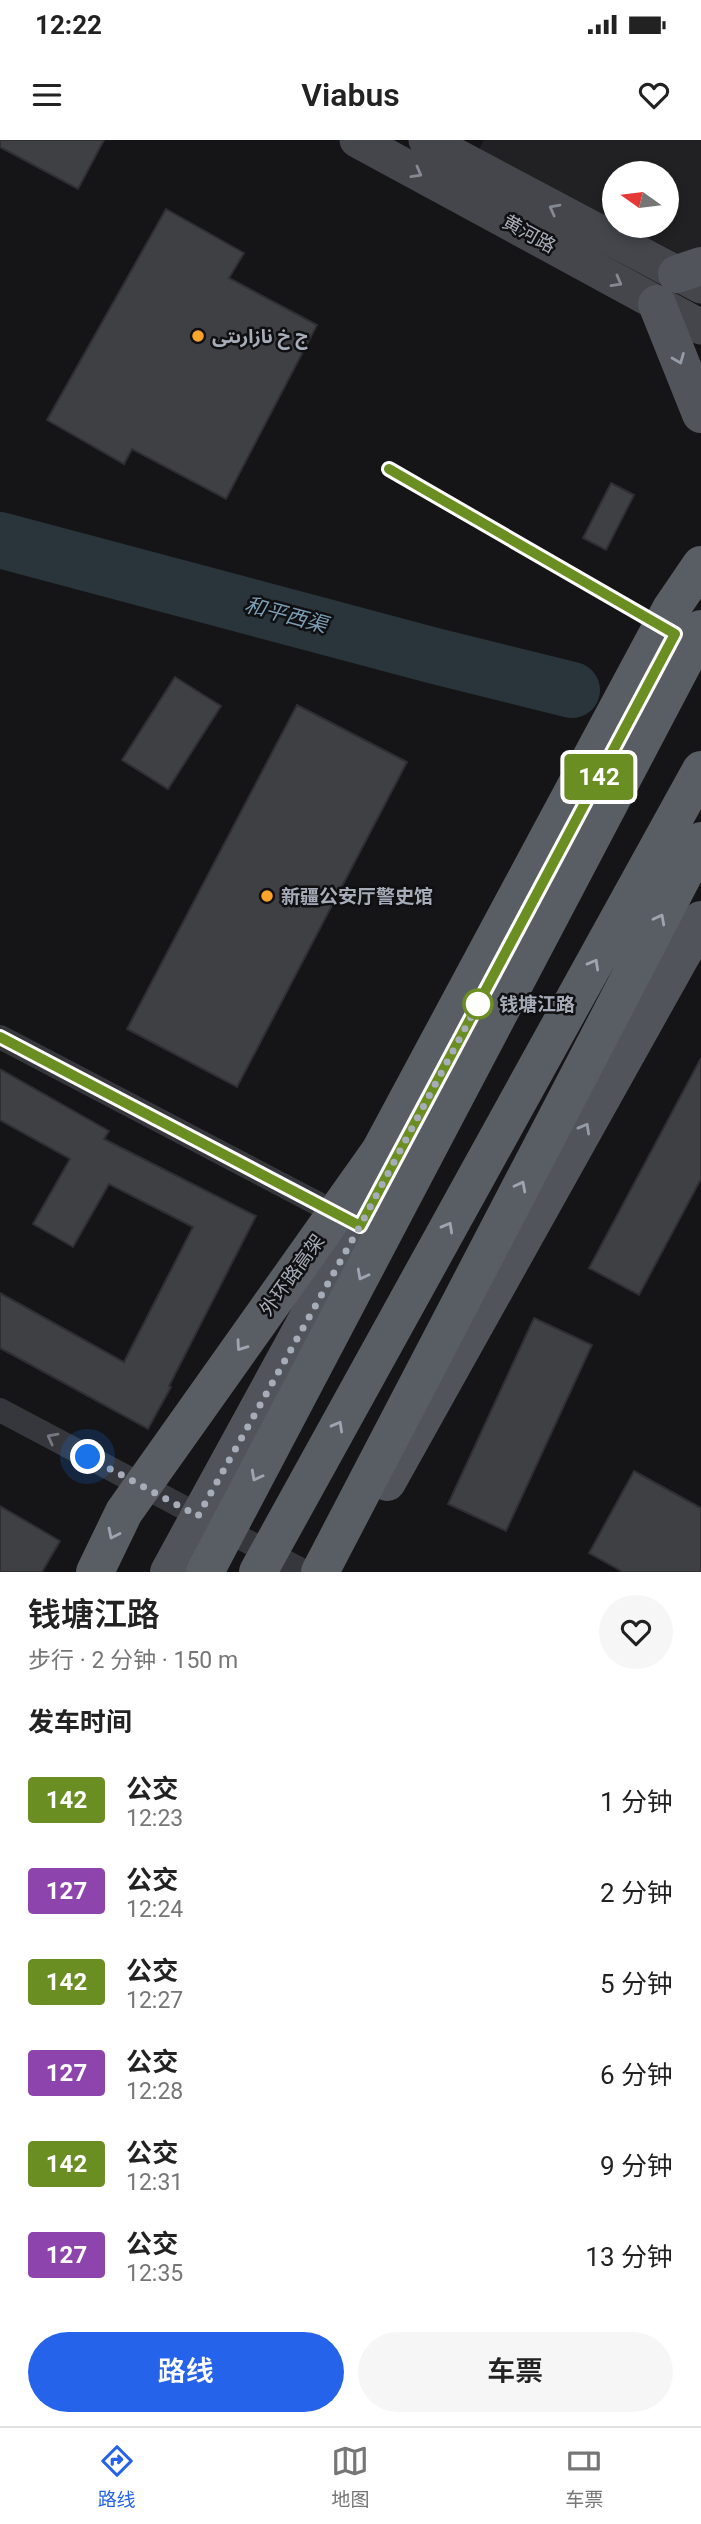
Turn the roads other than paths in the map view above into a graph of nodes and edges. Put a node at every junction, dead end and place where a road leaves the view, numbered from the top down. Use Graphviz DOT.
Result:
graph roads {
  1 [pos="357,140"];
  2 [pos="433,142"];
  3 [pos="684,283"];
  4 [pos="701,327"];
  5 [pos="701,414"];
  6 [pos="389,469"];
  7 [pos="701,565"];
  8 [pos="701,585"];
  9 [pos="688,631"];
  10 [pos="701,770"];
  11 [pos="701,841"];
  12 [pos="701,920"];
  13 [pos="0,1037"];
  14 [pos="360,1226"];
  15 [pos="0,1410"];
  16 [pos="198,1516"];
  17 [pos="94,1572"];
  18 [pos="169,1572"];
  19 [pos="205,1572"];
  20 [pos="258,1572"];
  21 [pos="305,1572"];
  22 [pos="320,1572"];
  23 [pos="337,1572"];
  1 -- 3 [label="main road, 黄河路, one-way"];
  3 -- 2 [label="main road, 黄河路, one-way"];
  3 -- 4 [label="main road, 黄河路"];
  3 -- 5 [label="main road, one-way"];
  6 -- 9 [label="lane"];
  7 -- 17 [label="highway, 外环路高架, one-way"];
  8 -- 9 [label="main road"];
  9 -- 14 [label="main road"];
  9 -- 19 [label="highway, one-way"];
  20 -- 10 [label="highway, one-way"];
  22 -- 11 [label="highway, one-way"];
  23 -- 12 [label="main road, one-way"];
  13 -- 14 [label="street"];
  14 -- 16 [label="main road"];
  16 -- 15 [label="street, one-way"];
  16 -- 18 [label="main road"];
  16 -- 21 [label="street"];
}
